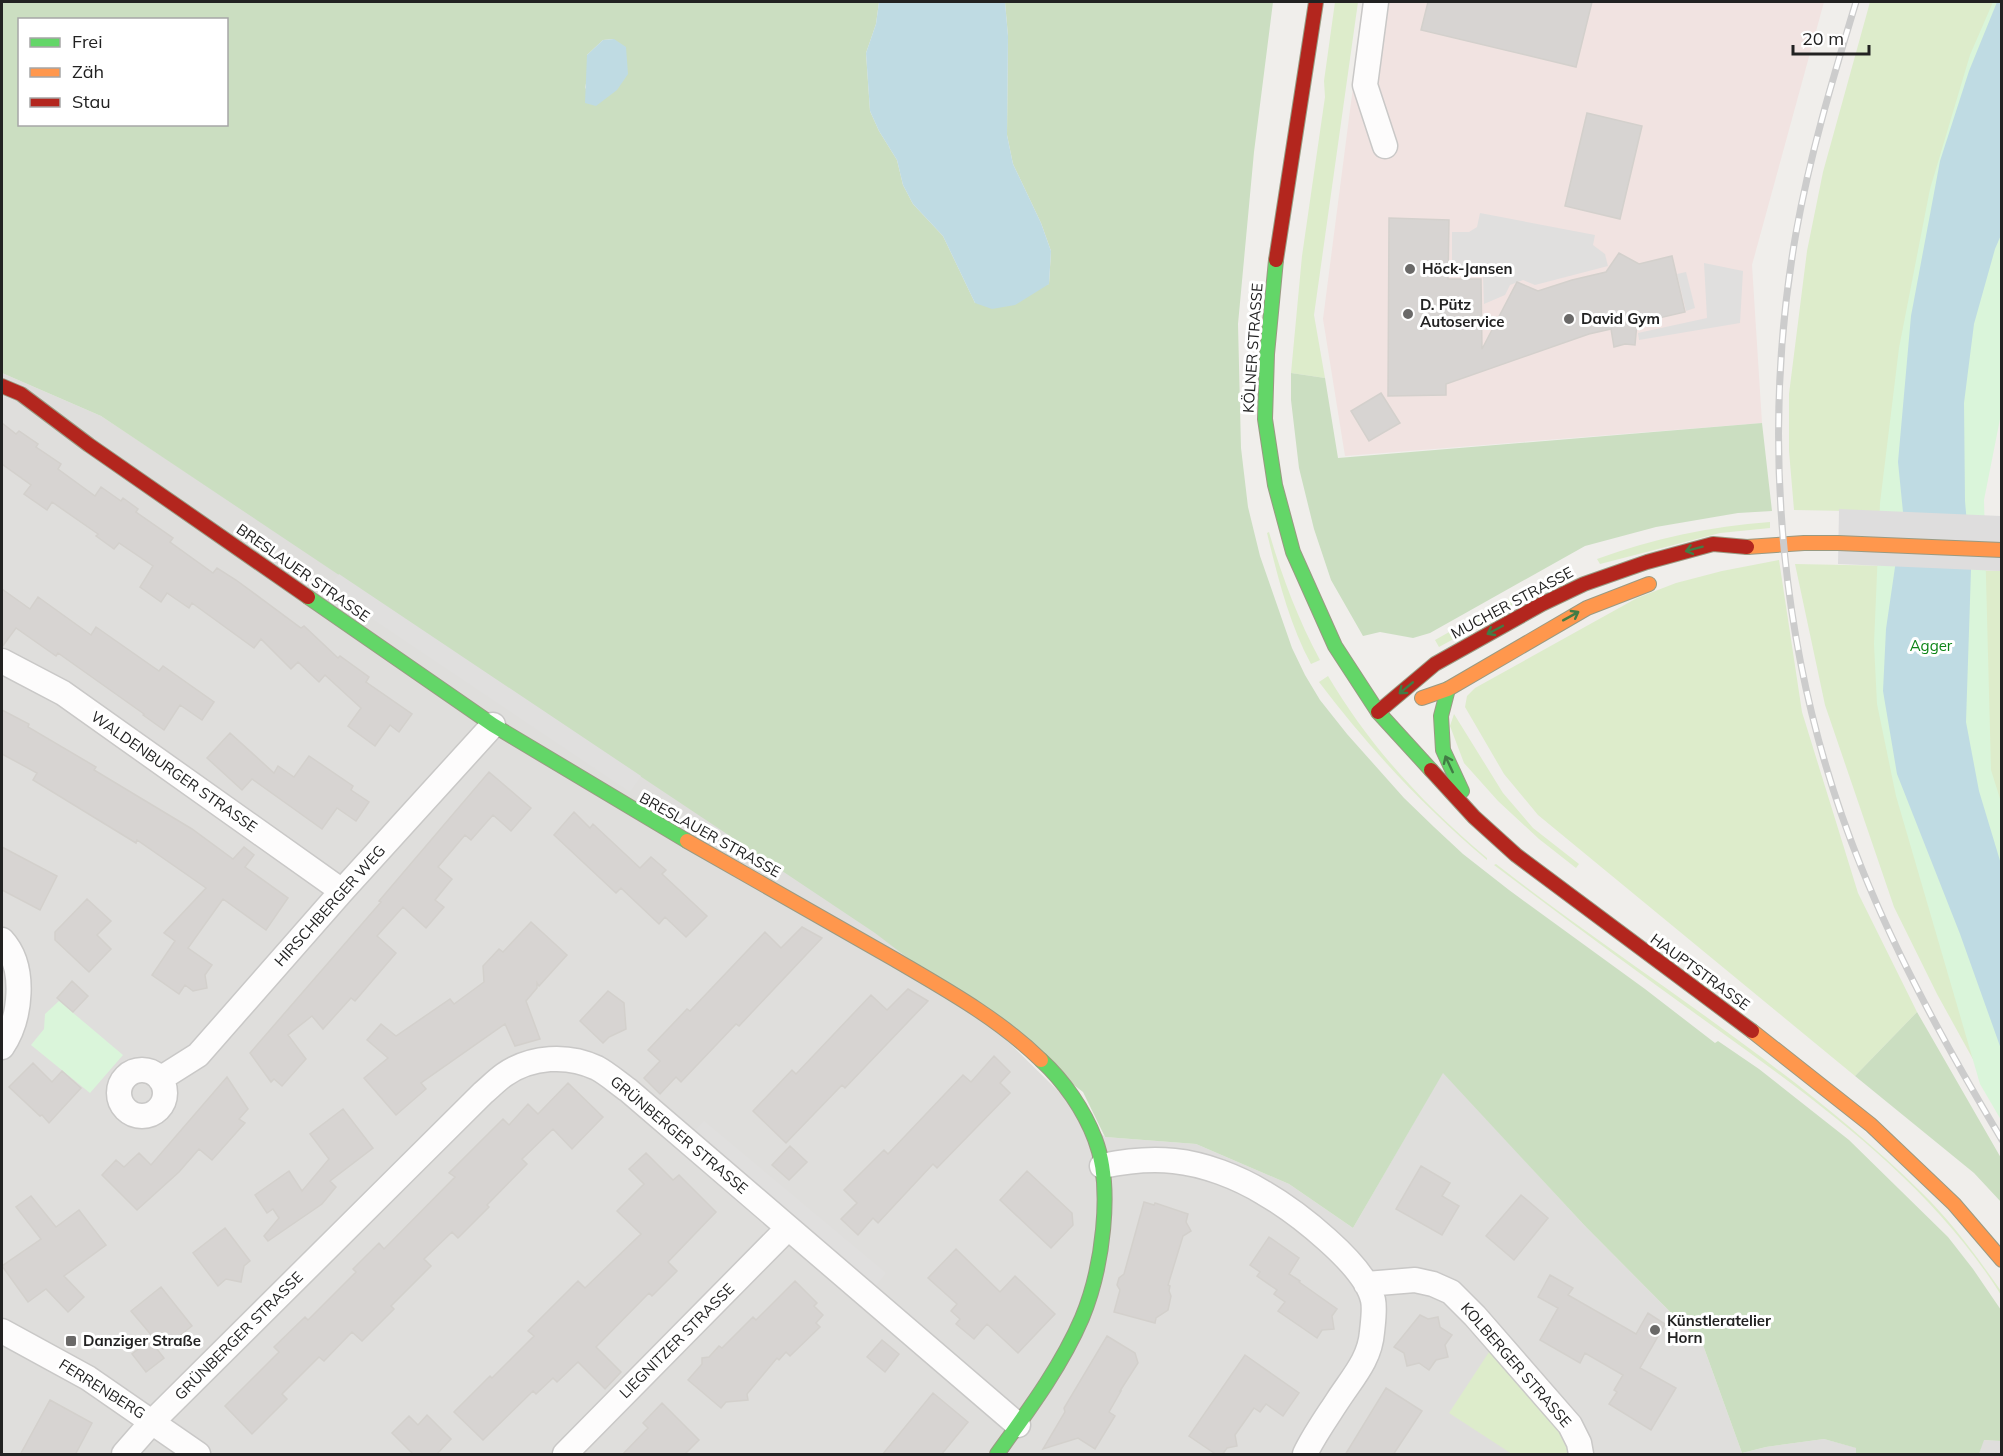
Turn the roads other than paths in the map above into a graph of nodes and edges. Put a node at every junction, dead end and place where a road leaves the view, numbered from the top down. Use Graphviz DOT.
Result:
graph roads {
  1 [pos="1316,2"];
  2 [pos="1376,2"];
  3 [pos="1385,146"];
  4 [pos="2,386"];
  5 [pos="1752,548"];
  6 [pos="2001,550"];
  7 [pos="1723,561"];
  8 [pos="1657,581"];
  9 [pos="2,661"];
  10 [pos="1448,689"];
  11 [pos="1378,712"];
  12 [pos="493,724"];
  13 [pos="1474,817"];
  14 [pos="342,891"];
  15 [pos="2,940"];
  16 [pos="2,1047"];
  17 [pos="160,1079"];
  18 [pos="1102,1166"];
  19 [pos="788,1228"];
  20 [pos="2001,1260"];
  21 [pos="1366,1284"];
  22 [pos="2,1331"];
  23 [pos="152,1422"];
  24 [pos="1018,1425"];
  25 [pos="124,1455"];
  26 [pos="198,1455"];
  27 [pos="565,1455"];
  28 [pos="997,1455"];
  29 [pos="1305,1455"];
  30 [pos="1581,1455"];
  1 -- 11 [label="main road, KÖLNER STRASSE"];
  2 -- 3 [label="street"];
  4 -- 12 [label="main road, BRESLAUER STRASSE"];
  5 -- 6 [label="main road, MUCHER STRASSE"];
  5 -- 7 [label="main road, MUCHER STRASSE"];
  5 -- 11 [label="main road, MUCHER STRASSE, one-way"];
  10 -- 8 [label="main road, one-way"];
  9 -- 14 [label="street, WALDENBURGER STRASSE"];
  10 -- 11 [label="main road"];
  13 -- 10 [label="main road, one-way"];
  11 -- 13 [label="main road, HAUPTSTRASSE"];
  12 -- 14 [label="street, HIRSCHBERGER WEG"];
  12 -- 18 [label="main road, BRESLAUER STRASSE"];
  13 -- 20 [label="main road, HAUPTSTRASSE"];
  14 -- 17 [label="street, HIRSCHBERGER WEG"];
  15 -- 16 [label="street"];
  18 -- 21 [label="street"];
  18 -- 24 [label="main road, BRESLAUER STRASSE"];
  19 -- 23 [label="street, GRÜNBERGER STRASSE"];
  19 -- 24 [label="street, GRÜNBERGER STRASSE"];
  19 -- 27 [label="street, LIEGNITZER STRASSE"];
  21 -- 29 [label="street"];
  21 -- 30 [label="street, KOLBERGER STRASSE"];
  22 -- 23 [label="street, FERRENBERG"];
  23 -- 25 [label="street"];
  23 -- 26 [label="street, FERRENBERG"];
  24 -- 28 [label="main road, BRESLAUER STRASSE"];
}
